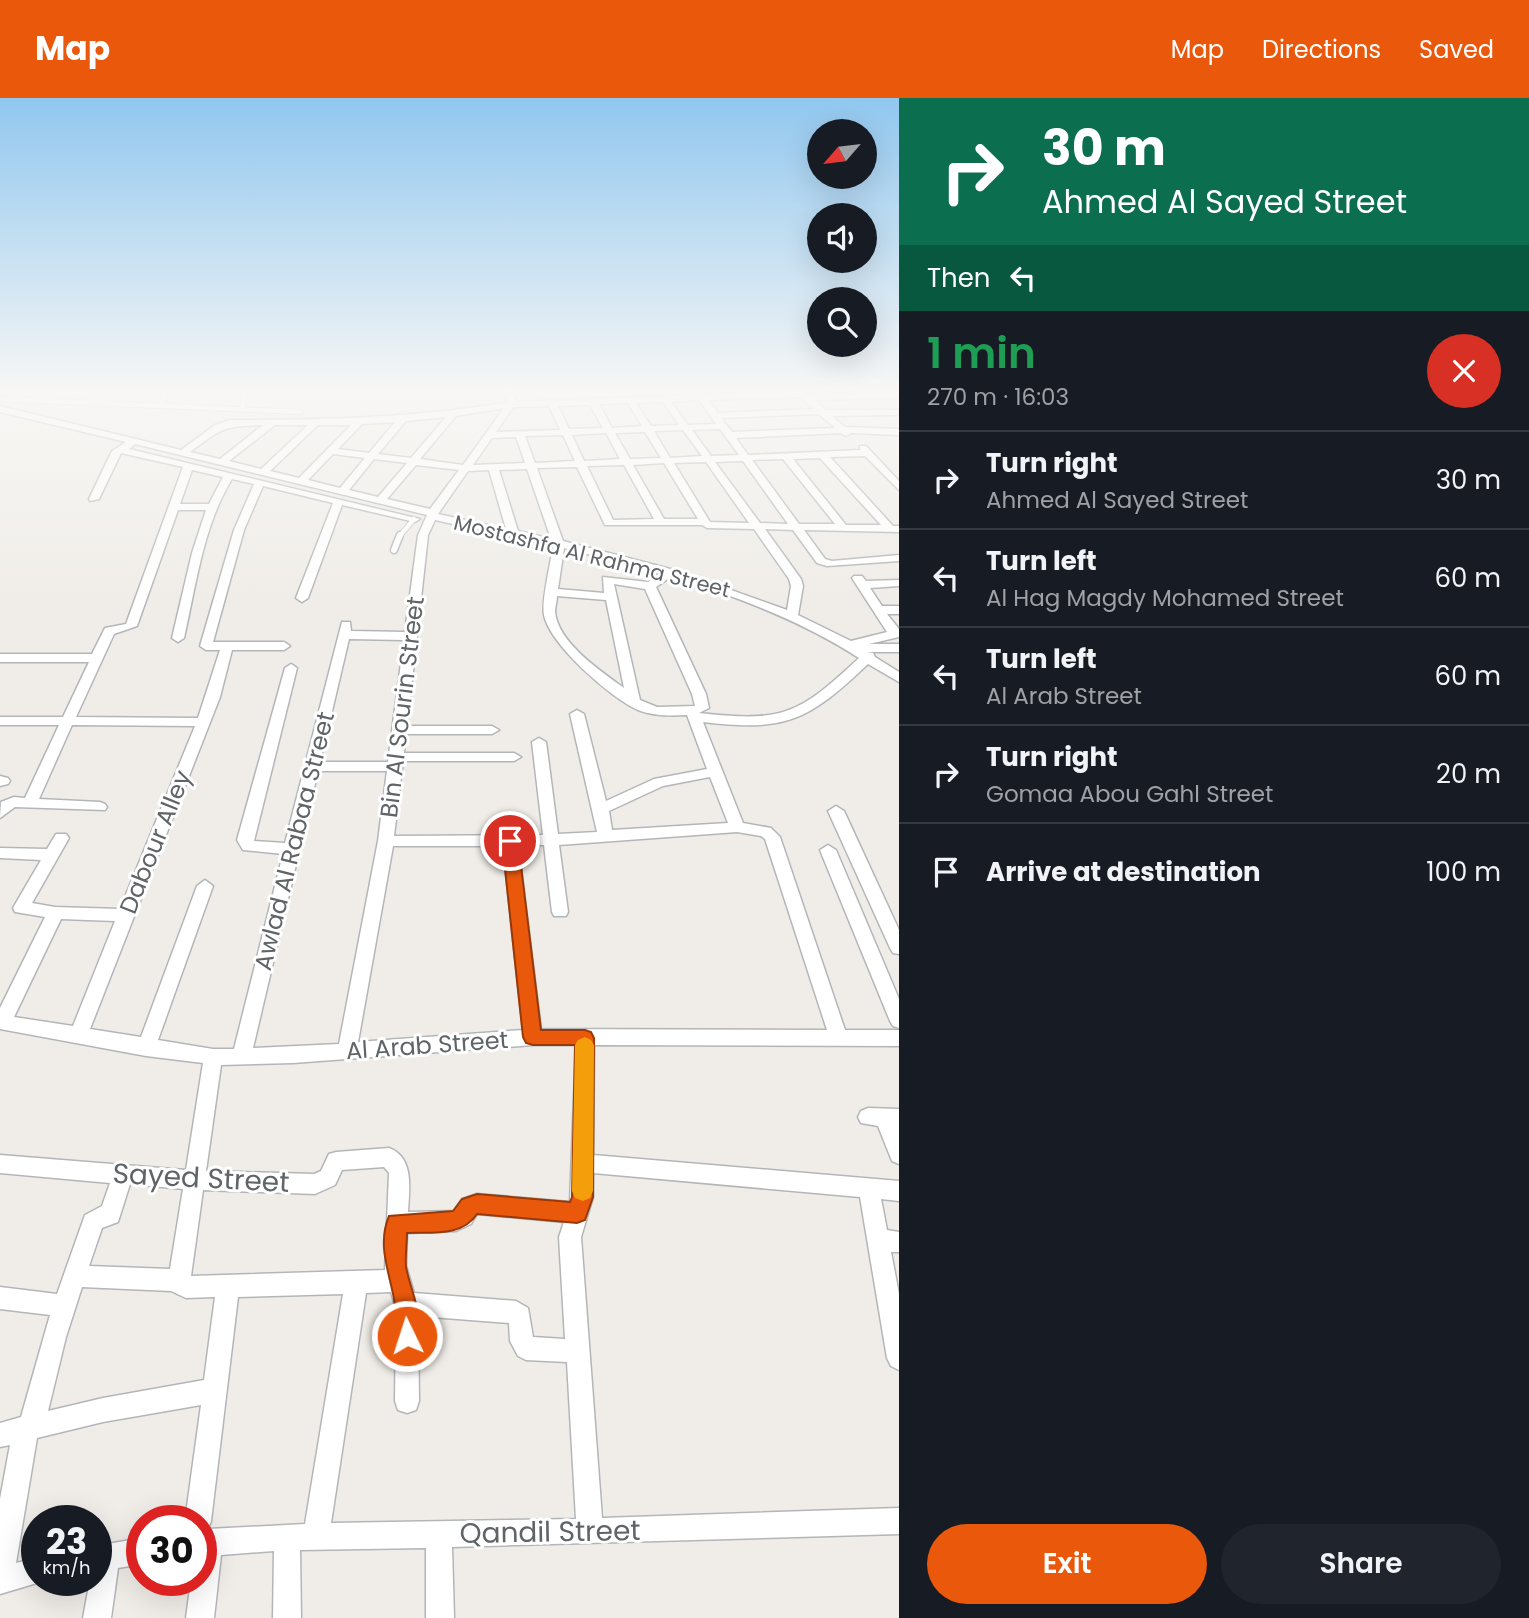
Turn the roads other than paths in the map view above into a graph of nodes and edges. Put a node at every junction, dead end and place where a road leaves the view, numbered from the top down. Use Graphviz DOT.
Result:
graph roads {
  1 [pos="112,462"];
  2 [pos="168,462"];
  3 [pos="222,462"];
  4 [pos="279,462"];
  5 [pos="320,462"];
  6 [pos="368,462"];
  7 [pos="412,462"];
  8 [pos="420,462"];
  9 [pos="470,462"];
  10 [pos="531,462"];
  11 [pos="605,462"];
  12 [pos="627,462"];
  13 [pos="668,462"];
  14 [pos="709,462"];
  15 [pos="751,462"];
  16 [pos="791,462"];
  17 [pos="830,462"];
  18 [pos="877,462"];
  19 [pos="580,463"];
  20 [pos="533,466"];
  21 [pos="188,467"];
  22 [pos="493,467"];
  23 [pos="247,468"];
  24 [pos="466,468"];
  25 [pos="885,470"];
  26 [pos="899,470"];
  27 [pos="231,477"];
  28 [pos="262,480"];
  29 [pos="302,481"];
  30 [pos="899,487"];
  31 [pos="340,496"];
  32 [pos="94,499"];
  33 [pos="381,500"];
  34 [pos="173,507"];
  35 [pos="212,507"];
  36 [pos="426,517"];
  37 [pos="661,523"];
  38 [pos="705,523"];
  39 [pos="757,526"];
  40 [pos="797,527"];
  41 [pos="843,528"];
  42 [pos="894,529"];
  43 [pos="513,534"];
  44 [pos="559,545"];
  45 [pos="394,550"];
  46 [pos="899,558"];
  47 [pos="670,572"];
  48 [pos="899,583"];
  49 [pos="650,586"];
  50 [pos="552,592"];
  51 [pos="612,597"];
  52 [pos="302,598"];
  53 [pos="878,610"];
  54 [pos="899,610"];
  55 [pos="792,614"];
  56 [pos="896,634"];
  57 [pos="412,636"];
  58 [pos="178,638"];
  59 [pos="284,646"];
  60 [pos="853,646"];
  61 [pos="227,647"];
  62 [pos="899,648"];
  63 [pos="869,656"];
  64 [pos="0,658"];
  65 [pos="97,659"];
  66 [pos="291,668"];
  67 [pos="899,678"];
  68 [pos="634,702"];
  69 [pos="577,714"];
  70 [pos="693,714"];
  71 [pos="0,721"];
  72 [pos="68,721"];
  73 [pos="203,722"];
  74 [pos="400,730"];
  75 [pos="492,730"];
  76 [pos="538,742"];
  77 [pos="514,757"];
  78 [pos="396,762"];
  79 [pos="312,766"];
  80 [pos="715,772"];
  81 [pos="30,803"];
  82 [pos="100,807"];
  83 [pos="601,809"];
  84 [pos="836,811"];
  85 [pos="0,813"];
  86 [pos="737,828"];
  87 [pos="605,834"];
  88 [pos="61,838"];
  89 [pos="551,839"];
  90 [pos="386,841"];
  91 [pos="510,841"];
  92 [pos="292,849"];
  93 [pos="828,850"];
  94 [pos="0,853"];
  95 [pos="51,855"];
  96 [pos="205,886"];
  97 [pos="560,912"];
  98 [pos="54,913"];
  99 [pos="125,915"];
  100 [pos="899,948"];
  101 [pos="899,1021"];
  102 [pos="1,1022"];
  103 [pos="78,1036"];
  104 [pos="838,1036"];
  105 [pos="533,1037"];
  106 [pos="585,1038"];
  107 [pos="899,1038"];
  108 [pos="146,1048"];
  109 [pos="347,1050"];
  110 [pos="213,1057"];
  111 [pos="241,1057"];
  112 [pos="884,1117"];
  113 [pos="899,1155"];
  114 [pos="583,1163"];
  115 [pos="0,1164"];
  116 [pos="123,1175"];
  117 [pos="193,1180"];
  118 [pos="869,1188"];
  119 [pos="899,1191"];
  120 [pos="577,1213"];
  121 [pos="397,1223"];
  122 [pos="889,1241"];
  123 [pos="76,1276"];
  124 [pos="177,1278"];
  125 [pos="397,1281"];
  126 [pos="356,1282"];
  127 [pos="228,1286"];
  128 [pos="0,1298"];
  129 [pos="406,1304"];
  130 [pos="66,1306"];
  131 [pos="578,1350"];
  132 [pos="899,1358"];
  133 [pos="215,1390"];
  134 [pos="407,1401"];
  135 [pos="29,1430"];
  136 [pos="0,1435"];
  137 [pos="205,1505"];
  138 [pos="899,1521"];
  139 [pos="590,1532"];
  140 [pos="217,1535"];
  141 [pos="439,1535"];
  142 [pos="287,1536"];
  143 [pos="316,1536"];
  144 [pos="21,1574"];
  145 [pos="0,1578"];
  146 [pos="99,1596"];
  147 [pos="201,1596"];
  148 [pos="97,1618"];
  149 [pos="200,1618"];
  150 [pos="287,1618"];
  151 [pos="440,1618"];
  1 -- 32 [label="street"];
  2 -- 21 [label="street"];
  3 -- 23 [label="street"];
  4 -- 28 [label="street"];
  5 -- 29 [label="street"];
  6 -- 31 [label="street"];
  7 -- 33 [label="street"];
  8 -- 24 [label="street"];
  9 -- 24 [label="street, Bin Al Sourin Street"];
  10 -- 20 [label="street"];
  11 -- 19 [label="street"];
  12 -- 37 [label="street"];
  13 -- 38 [label="street"];
  14 -- 39 [label="street"];
  15 -- 40 [label="street"];
  16 -- 41 [label="street"];
  17 -- 42 [label="street"];
  18 -- 25 [label="street"];
  19 -- 20 [label="street"];
  19 -- 37 [label="street"];
  20 -- 22 [label="street"];
  20 -- 44 [label="street"];
  21 -- 27 [label="street"];
  21 -- 34 [label="street"];
  22 -- 24 [label="street"];
  22 -- 43 [label="street"];
  23 -- 27 [label="street"];
  23 -- 28 [label="street"];
  24 -- 36 [label="street, Bin Al Sourin Street"];
  25 -- 26 [label="street"];
  25 -- 30 [label="street"];
  27 -- 28 [label="street"];
  27 -- 35 [label="street"];
  28 -- 29 [label="street"];
  28 -- 31 [label="street"];
  28 -- 61 [label="street"];
  29 -- 31 [label="street"];
  31 -- 33 [label="street"];
  31 -- 36 [label="street"];
  31 -- 52 [label="street"];
  33 -- 36 [label="street"];
  34 -- 35 [label="street"];
  34 -- 65 [label="street"];
  35 -- 58 [label="street"];
  36 -- 43 [label="street, Mostashfa Al Rahma Street"];
  36 -- 45 [label="lane"];
  36 -- 57 [label="street, Bin Al Sourin Street"];
  37 -- 38 [label="street"];
  38 -- 39 [label="street"];
  39 -- 40 [label="street"];
  39 -- 55 [label="street"];
  40 -- 41 [label="street"];
  40 -- 46 [label="street"];
  41 -- 42 [label="street"];
  43 -- 44 [label="street, Mostashfa Al Rahma Street"];
  44 -- 47 [label="street, Mostashfa Al Rahma Street"];
  44 -- 50 [label="street"];
  47 -- 49 [label="street"];
  47 -- 55 [label="street, Mostashfa Al Rahma Street"];
  48 -- 53 [label="street"];
  49 -- 51 [label="street"];
  49 -- 70 [label="street"];
  50 -- 51 [label="street"];
  50 -- 68 [label="street"];
  51 -- 68 [label="street"];
  53 -- 54 [label="street"];
  53 -- 56 [label="street"];
  55 -- 60 [label="street, Mostashfa Al Rahma Street"];
  56 -- 60 [label="street"];
  57 -- 74 [label="street, Bin Al Sourin Street"];
  57 -- 79 [label="street, Awlad Al Rabaa Street"];
  59 -- 61 [label="street"];
  60 -- 62 [label="street"];
  60 -- 63 [label="street, Mostashfa Al Rahma Street"];
  61 -- 73 [label="street, Dabour Alley"];
  63 -- 67 [label="street, Mostashfa Al Rahma Street"];
  63 -- 70 [label="street"];
  64 -- 65 [label="street"];
  65 -- 72 [label="street"];
  66 -- 92 [label="street"];
  68 -- 70 [label="street"];
  69 -- 83 [label="street"];
  70 -- 80 [label="street"];
  71 -- 72 [label="street"];
  72 -- 73 [label="street"];
  72 -- 81 [label="street"];
  73 -- 99 [label="street, Dabour Alley"];
  74 -- 75 [label="street"];
  74 -- 78 [label="street, Bin Al Sourin Street"];
  76 -- 89 [label="street"];
  77 -- 78 [label="street"];
  78 -- 79 [label="street"];
  78 -- 90 [label="street, Bin Al Sourin Street"];
  79 -- 92 [label="street, Awlad Al Rabaa Street"];
  80 -- 83 [label="street"];
  80 -- 86 [label="street"];
  81 -- 82 [label="street"];
  81 -- 85 [label="street"];
  83 -- 87 [label="street"];
  84 -- 100 [label="street"];
  86 -- 87 [label="street"];
  86 -- 104 [label="street"];
  87 -- 89 [label="street"];
  88 -- 95 [label="street"];
  89 -- 91 [label="street"];
  89 -- 97 [label="street"];
  90 -- 91 [label="street"];
  90 -- 109 [label="street, Bin Al Sourin Street"];
  91 -- 105 [label="street"];
  92 -- 111 [label="street, Awlad Al Rabaa Street"];
  93 -- 101 [label="street"];
  94 -- 95 [label="street"];
  95 -- 98 [label="street"];
  96 -- 108 [label="street"];
  98 -- 99 [label="street"];
  98 -- 102 [label="street"];
  99 -- 103 [label="street, Dabour Alley"];
  102 -- 103 [label="street, Al Arab Street"];
  103 -- 108 [label="street, Al Arab Street"];
  104 -- 106 [label="street, Al Arab Street"];
  104 -- 107 [label="street, Al Arab Street"];
  105 -- 106 [label="street, Al Arab Street"];
  105 -- 109 [label="street, Al Arab Street"];
  106 -- 114 [label="street"];
  108 -- 110 [label="street, Al Arab Street"];
  109 -- 111 [label="street, Al Arab Street"];
  110 -- 111 [label="street, Al Arab Street"];
  110 -- 117 [label="street"];
  112 -- 113 [label="street"];
  114 -- 118 [label="street"];
  114 -- 120 [label="street"];
  115 -- 116 [label="street, Sayed Street"];
  116 -- 117 [label="street, Sayed Street"];
  116 -- 123 [label="street"];
  117 -- 121 [label="street, Sayed Street"];
  117 -- 124 [label="street"];
  118 -- 119 [label="street"];
  118 -- 122 [label="street"];
  120 -- 121 [label="street"];
  120 -- 131 [label="street"];
  121 -- 125 [label="street"];
  122 -- 132 [label="street"];
  123 -- 124 [label="street"];
  123 -- 130 [label="street"];
  124 -- 127 [label="street"];
  125 -- 126 [label="street"];
  125 -- 129 [label="street"];
  126 -- 127 [label="street"];
  126 -- 143 [label="street"];
  127 -- 133 [label="street"];
  128 -- 130 [label="street"];
  129 -- 131 [label="street"];
  129 -- 134 [label="street"];
  130 -- 135 [label="street"];
  131 -- 139 [label="street"];
  133 -- 135 [label="street"];
  133 -- 137 [label="street"];
  135 -- 136 [label="street"];
  135 -- 145 [label="street"];
  138 -- 139 [label="street, Qandil Street"];
  139 -- 141 [label="street, Qandil Street"];
  140 -- 142 [label="street, Qandil Street"];
  141 -- 143 [label="street, Qandil Street"];
  141 -- 151 [label="street"];
  142 -- 143 [label="street, Qandil Street"];
  142 -- 150 [label="street"];
  144 -- 145 [label="street"];
  146 -- 148 [label="street"];
  147 -- 149 [label="street"];
}
